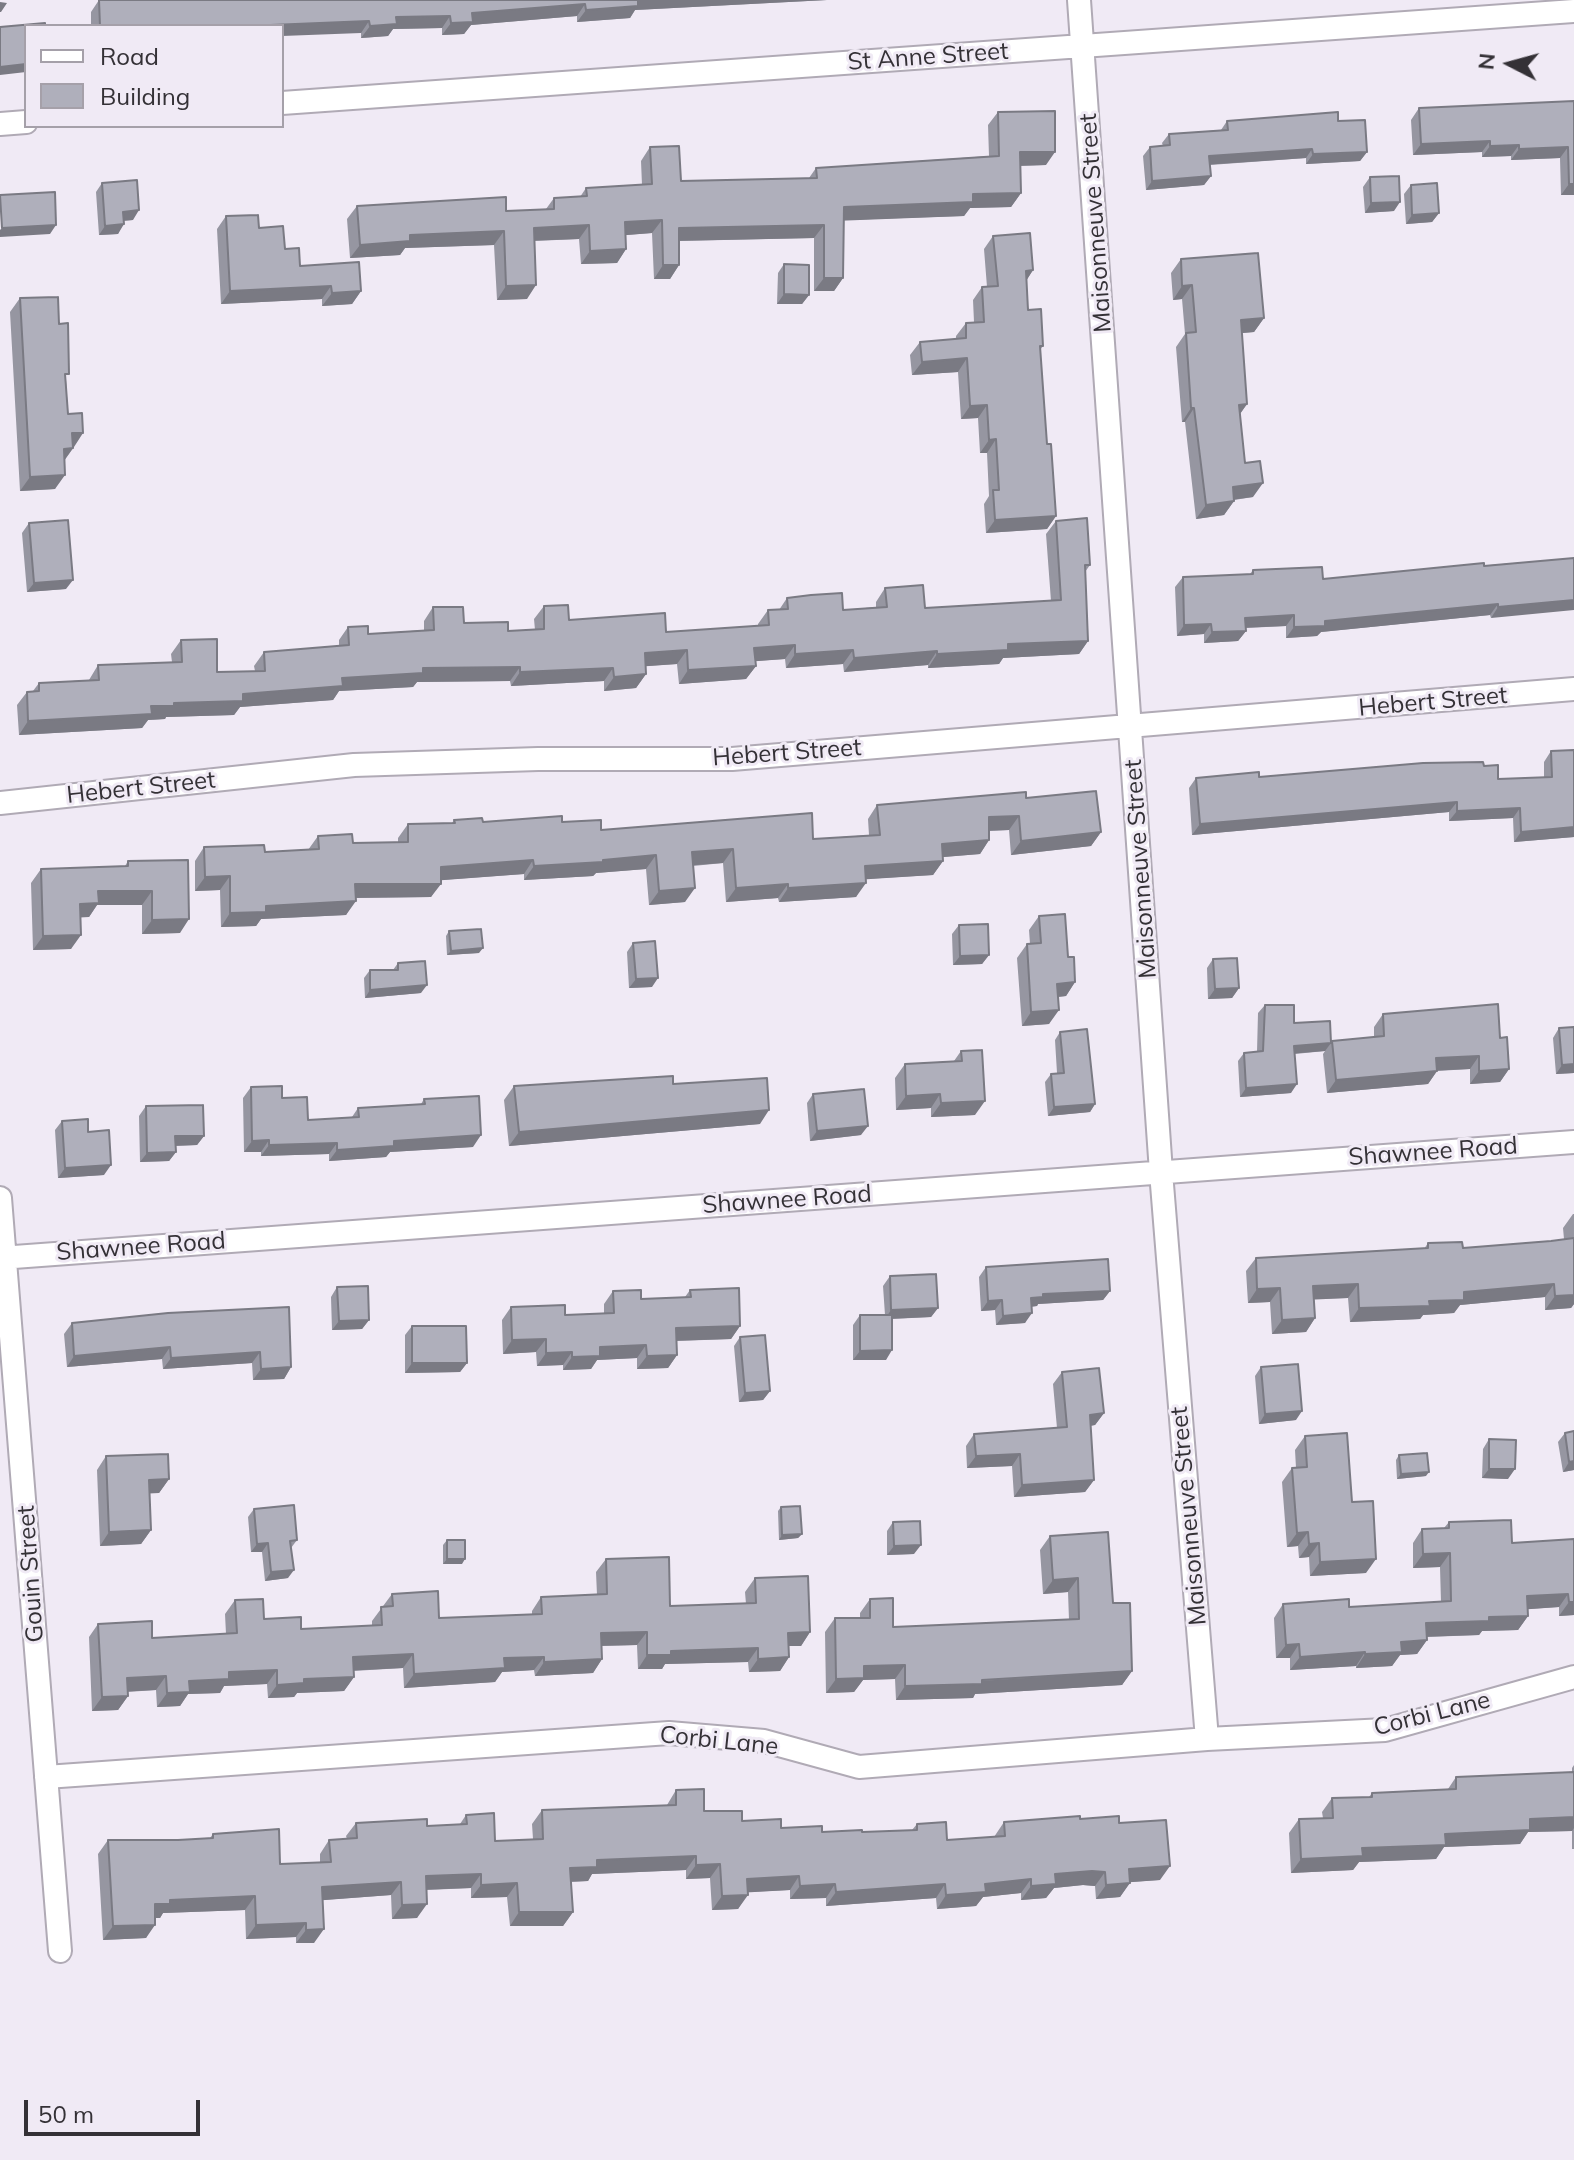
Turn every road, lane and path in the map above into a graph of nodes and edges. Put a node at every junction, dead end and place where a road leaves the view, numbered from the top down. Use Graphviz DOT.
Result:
graph roads {
  1 [pos="1079,0"];
  2 [pos="1574,11"];
  3 [pos="1083,46"];
  4 [pos="284,103"];
  5 [pos="24,122"];
  6 [pos="0,124"];
  7 [pos="1574,689"];
  8 [pos="1132,725"];
  9 [pos="0,803"];
  10 [pos="1574,1142"];
  11 [pos="1161,1172"];
  12 [pos="0,1198"];
  13 [pos="3,1257"];
  14 [pos="1574,1677"];
  15 [pos="1207,1739"];
  16 [pos="46,1777"];
  17 [pos="60,1951"];
  1 -- 3 [label="street, Maisonneuve Street"];
  2 -- 3 [label="street, St Anne Street"];
  3 -- 4 [label="street, St Anne Street"];
  3 -- 8 [label="street, Maisonneuve Street"];
  5 -- 6 [label="street"];
  7 -- 8 [label="street, Hebert Street"];
  8 -- 9 [label="street, Hebert Street"];
  8 -- 11 [label="street, Maisonneuve Street"];
  10 -- 11 [label="street, Shawnee Road"];
  11 -- 13 [label="street, Shawnee Road"];
  11 -- 15 [label="street, Maisonneuve Street"];
  12 -- 13 [label="street, Gouin Street"];
  13 -- 16 [label="street, Gouin Street"];
  14 -- 15 [label="street, Corbi Lane"];
  15 -- 16 [label="street, Corbi Lane"];
  16 -- 17 [label="street, Gouin Street"];
}
